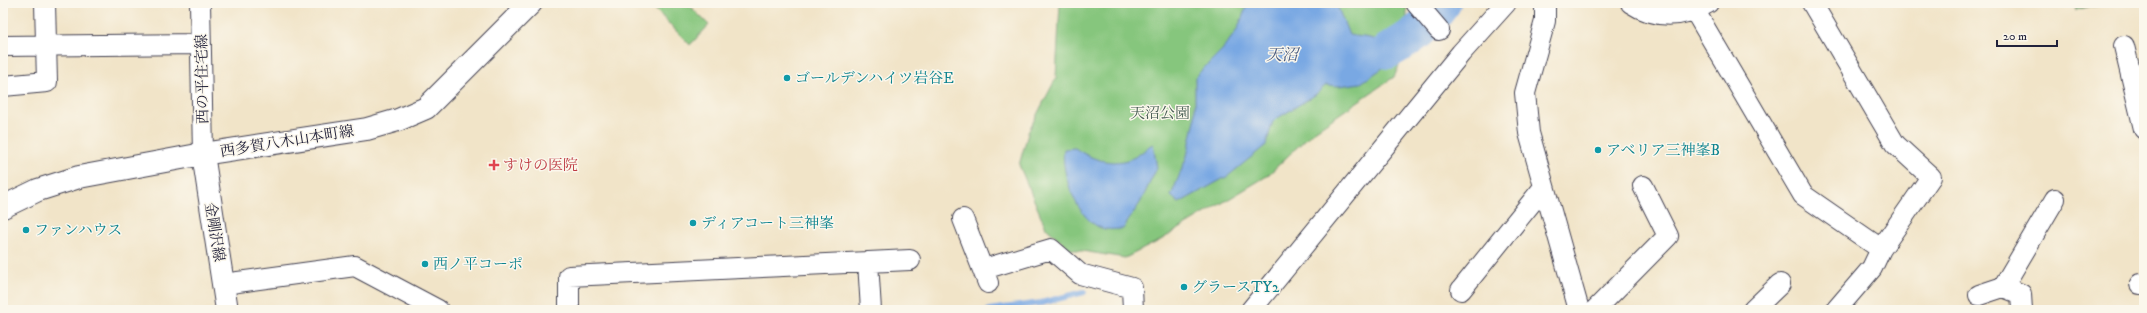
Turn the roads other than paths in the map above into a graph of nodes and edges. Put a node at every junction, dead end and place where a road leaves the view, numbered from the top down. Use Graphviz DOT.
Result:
graph roads {
  1 [pos="45,3"];
  2 [pos="200,3"];
  3 [pos="531,3"];
  4 [pos="1416,3"];
  5 [pos="1506,3"];
  6 [pos="1545,3"];
  7 [pos="1631,3"];
  8 [pos="1812,3"];
  9 [pos="1702,7"];
  10 [pos="1439,30"];
  11 [pos="201,44"];
  12 [pos="3,46"];
  13 [pos="46,46"];
  14 [pos="2124,46"];
  15 [pos="3,86"];
  16 [pos="2144,129"];
  17 [pos="203,154"];
  18 [pos="1643,186"];
  19 [pos="1544,187"];
  20 [pos="2055,199"];
  21 [pos="3,207"];
  22 [pos="964,219"];
  23 [pos="1881,249"];
  24 [pos="910,260"];
  25 [pos="868,262"];
  26 [pos="223,284"];
  27 [pos="1780,284"];
  28 [pos="2003,287"];
  29 [pos="1461,290"];
  30 [pos="1979,295"];
  31 [pos="227,310"];
  32 [pos="438,310"];
  33 [pos="569,310"];
  34 [pos="872,310"];
  35 [pos="1133,310"];
  36 [pos="1251,310"];
  37 [pos="1579,310"];
  38 [pos="1595,310"];
  39 [pos="1753,310"];
  40 [pos="1836,310"];
  41 [pos="2022,310"];
  1 -- 13 [label="street"];
  2 -- 11 [label="street, 西の平住宅線"];
  3 -- 17 [label="street, 西多賀八木山本町線"];
  4 -- 10 [label="street"];
  5 -- 36 [label="street"];
  6 -- 19 [label="street"];
  7 -- 9 [label="street"];
  8 -- 23 [label="street"];
  9 -- 23 [label="street"];
  11 -- 13 [label="street"];
  11 -- 17 [label="street, 西の平住宅線"];
  12 -- 13 [label="street"];
  13 -- 15 [label="street"];
  14 -- 16 [label="street"];
  17 -- 21 [label="street, 西多賀八木山本町線"];
  17 -- 26 [label="street, 金剛沢線"];
  18 -- 38 [label="street"];
  19 -- 29 [label="street"];
  19 -- 37 [label="street"];
  20 -- 28 [label="street"];
  22 -- 35 [label="street"];
  23 -- 40 [label="street"];
  24 -- 25 [label="street"];
  25 -- 33 [label="street"];
  25 -- 34 [label="street"];
  26 -- 31 [label="street, 金剛沢線"];
  26 -- 32 [label="street"];
  27 -- 39 [label="street"];
  28 -- 30 [label="street"];
  28 -- 41 [label="street"];
}
